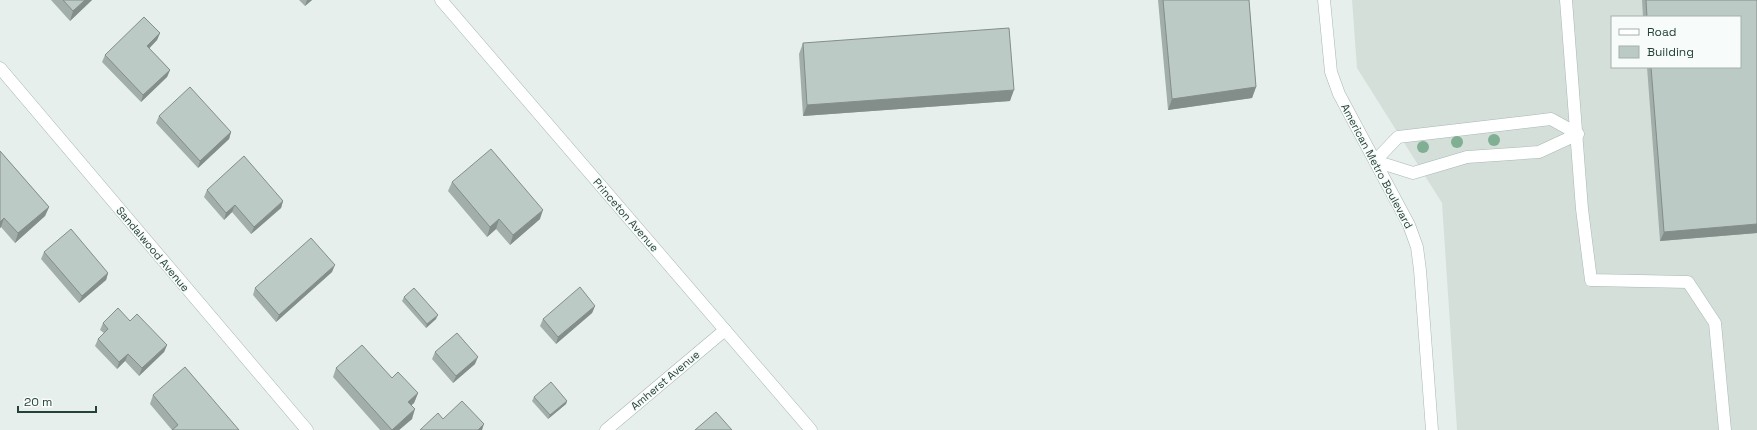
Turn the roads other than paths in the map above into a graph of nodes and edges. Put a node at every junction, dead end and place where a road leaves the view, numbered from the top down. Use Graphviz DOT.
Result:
graph roads {
  1 [pos="441,0"];
  2 [pos="1324,0"];
  3 [pos="1566,0"];
  4 [pos="0,68"];
  5 [pos="1578,134"];
  6 [pos="1375,161"];
  7 [pos="725,330"];
  8 [pos="307,430"];
  9 [pos="606,430"];
  10 [pos="810,430"];
  11 [pos="1432,430"];
  12 [pos="1725,430"];
  1 -- 7 [label="street, Princeton Avenue"];
  2 -- 6 [label="street, American Metro Boulevard"];
  3 -- 5 [label="street"];
  4 -- 8 [label="street, Sandalwood Avenue"];
  5 -- 6 [label="street"];
  5 -- 6 [label="street"];
  5 -- 12 [label="street"];
  6 -- 11 [label="street, American Metro Boulevard"];
  7 -- 9 [label="street, Amherst Avenue"];
  7 -- 10 [label="street, Princeton Avenue"];
}
